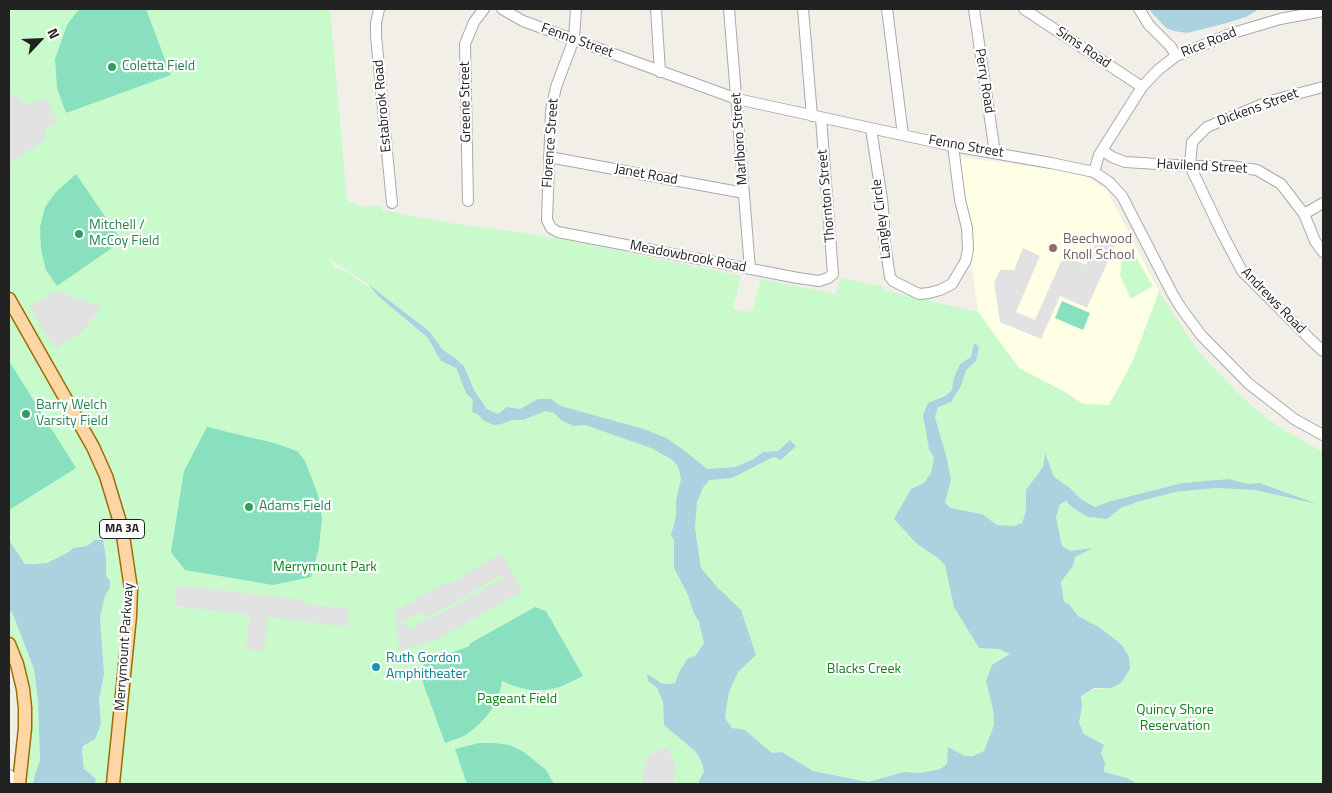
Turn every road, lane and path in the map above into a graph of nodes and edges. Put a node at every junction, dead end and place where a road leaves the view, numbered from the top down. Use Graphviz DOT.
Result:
graph roads {
  1 [pos="379,9"];
  2 [pos="484,9"];
  3 [pos="502,9"];
  4 [pos="576,9"];
  5 [pos="656,9"];
  6 [pos="729,9"];
  7 [pos="803,9"];
  8 [pos="887,9"];
  9 [pos="974,9"];
  10 [pos="1024,9"];
  11 [pos="1139,9"];
  12 [pos="1323,11"];
  13 [pos="574,40"];
  14 [pos="1176,56"];
  15 [pos="660,72"];
  16 [pos="1142,87"];
  17 [pos="1323,87"];
  18 [pos="737,99"];
  19 [pos="816,117"];
  20 [pos="871,129"];
  21 [pos="904,135"];
  22 [pos="952,146"];
  23 [pos="1102,150"];
  24 [pos="995,152"];
  25 [pos="549,157"];
  26 [pos="1190,166"];
  27 [pos="1094,172"];
  28 [pos="744,193"];
  29 [pos="468,201"];
  30 [pos="392,203"];
  31 [pos="1323,203"];
  32 [pos="1304,214"];
  33 [pos="547,220"];
  34 [pos="1323,252"];
  35 [pos="750,269"];
  36 [pos="833,274"];
  37 [pos="9,299"];
  38 [pos="1323,351"];
  39 [pos="1323,435"];
  40 [pos="9,644"];
  41 [pos="9,775"];
  42 [pos="19,784"];
  43 [pos="113,784"];
  1 -- 30 [label="street, Estabrook Road"];
  2 -- 29 [label="street, Greene Street"];
  3 -- 13 [label="street, Fenno Street"];
  4 -- 13 [label="street, Florence Street"];
  5 -- 15 [label="street"];
  6 -- 18 [label="street, Marlboro Street"];
  7 -- 19 [label="street, Thornton Street"];
  8 -- 21 [label="street"];
  9 -- 24 [label="street, Perry Road"];
  10 -- 16 [label="street, Sims Road"];
  11 -- 14 [label="street"];
  12 -- 14 [label="street, Rice Road"];
  13 -- 15 [label="street, Fenno Street"];
  13 -- 25 [label="street, Florence Street"];
  14 -- 16 [label="street, Rice Road"];
  15 -- 18 [label="street, Fenno Street"];
  16 -- 23 [label="street, Rice Road"];
  17 -- 26 [label="street, Dickens Street"];
  18 -- 19 [label="street, Fenno Street"];
  18 -- 28 [label="street, Marlboro Street"];
  19 -- 20 [label="street, Fenno Street"];
  19 -- 36 [label="street, Thornton Street"];
  20 -- 21 [label="street, Fenno Street"];
  20 -- 22 [label="street, Langley Circle"];
  21 -- 22 [label="street, Fenno Street"];
  22 -- 24 [label="street, Fenno Street"];
  23 -- 26 [label="street, Havilend Street"];
  23 -- 27 [label="street, Rice Road"];
  24 -- 27 [label="street, Fenno Street"];
  25 -- 28 [label="street, Janet Road"];
  25 -- 33 [label="street, Florence Street"];
  26 -- 32 [label="street, Havilend Street"];
  26 -- 38 [label="street, Andrews Road"];
  27 -- 39 [label="street, Fenno Street"];
  28 -- 35 [label="street, Marlboro Street"];
  31 -- 32 [label="street"];
  32 -- 34 [label="street, Havilend Street"];
  33 -- 35 [label="street, Meadowbrook Road"];
  35 -- 36 [label="street, Meadowbrook Road"];
  37 -- 43 [label="main road, Merrymount Parkway / MA 3A"];
  40 -- 42 [label="main road"];
  41 -- 42 [label="street"];
}
